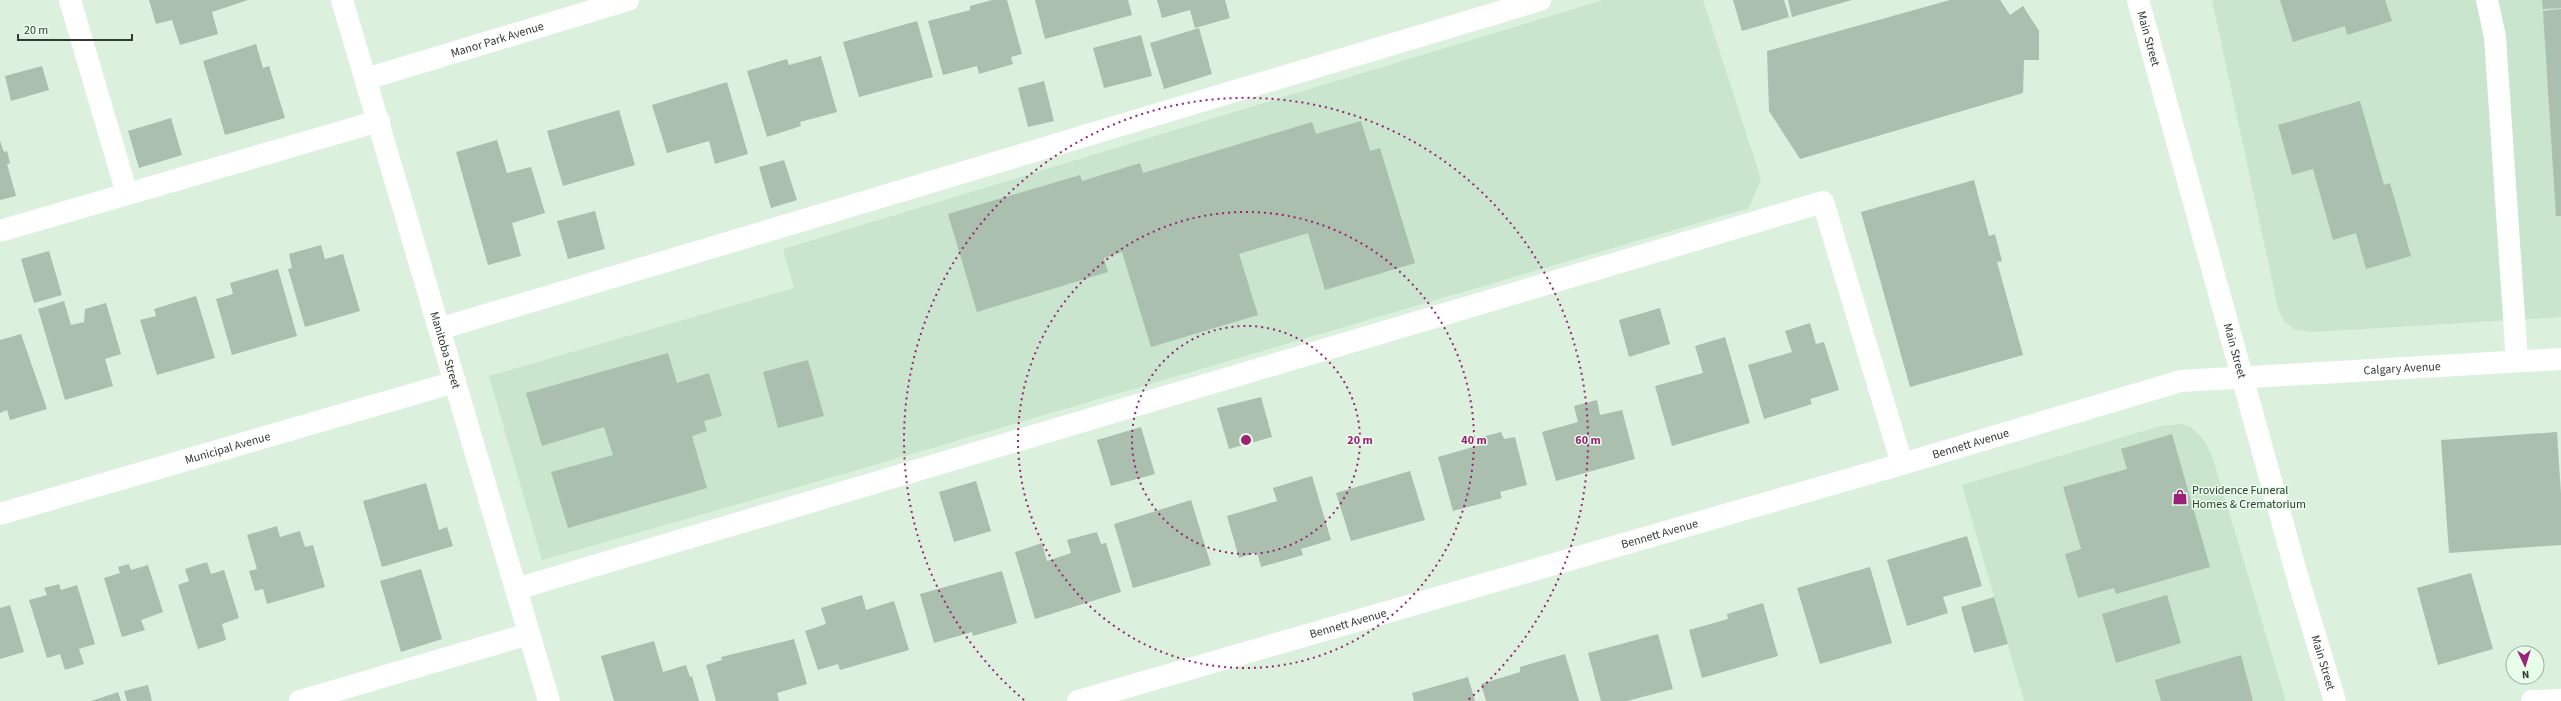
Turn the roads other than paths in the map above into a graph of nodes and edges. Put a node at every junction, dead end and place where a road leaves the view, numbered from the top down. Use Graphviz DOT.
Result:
graph roads {
  1 [pos="70,0"];
  2 [pos="342,0"];
  3 [pos="628,0"];
  4 [pos="1540,0"];
  5 [pos="2138,0"];
  6 [pos="2487,0"];
  7 [pos="366,79"];
  8 [pos="379,121"];
  9 [pos="127,194"];
  10 [pos="0,231"];
  11 [pos="439,329"];
  12 [pos="2561,359"];
  13 [pos="2516,361"];
  14 [pos="2243,377"];
  15 [pos="455,382"];
  16 [pos="1902,464"];
  17 [pos="0,514"];
  18 [pos="516,589"];
  19 [pos="529,634"];
  20 [pos="2561,700"];
  21 [pos="300,701"];
  22 [pos="549,701"];
  23 [pos="1078,701"];
  24 [pos="2335,701"];
  25 [pos="2532,701"];
  1 -- 9 [label="street"];
  2 -- 7 [label="street, Manitoba Street"];
  3 -- 7 [label="street, Manor Park Avenue"];
  4 -- 11 [label="street"];
  5 -- 14 [label="street, Main Street"];
  6 -- 13 [label="street"];
  7 -- 8 [label="street, Manitoba Street"];
  8 -- 9 [label="street"];
  8 -- 11 [label="street, Manitoba Street"];
  9 -- 10 [label="street"];
  11 -- 15 [label="street, Manitoba Street"];
  12 -- 13 [label="street, Calgary Avenue"];
  13 -- 14 [label="street, Calgary Avenue"];
  14 -- 16 [label="street, Bennett Avenue"];
  14 -- 24 [label="street, Main Street"];
  15 -- 17 [label="street, Municipal Avenue"];
  15 -- 18 [label="street, Manitoba Street"];
  16 -- 18 [label="street"];
  16 -- 23 [label="street, Bennett Avenue"];
  18 -- 19 [label="street, Manitoba Street"];
  19 -- 21 [label="street"];
  19 -- 22 [label="street, Manitoba Street"];
  20 -- 25 [label="street"];
}
